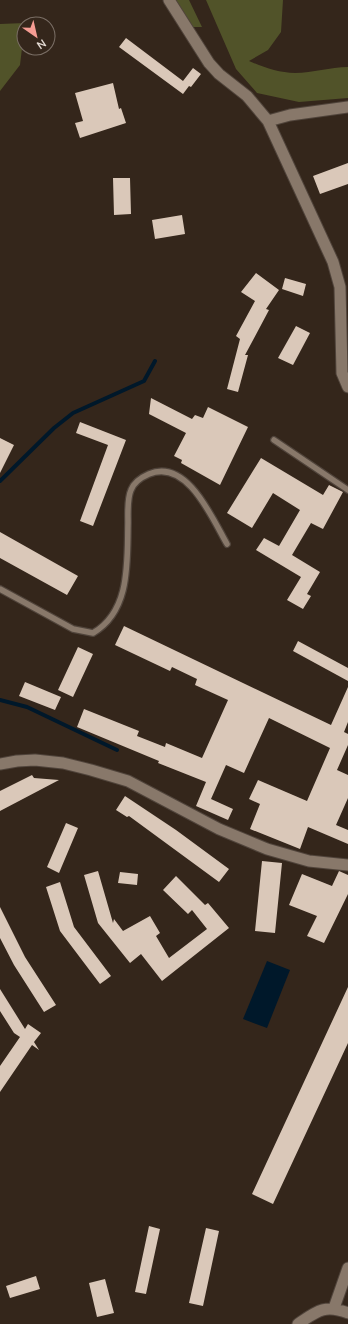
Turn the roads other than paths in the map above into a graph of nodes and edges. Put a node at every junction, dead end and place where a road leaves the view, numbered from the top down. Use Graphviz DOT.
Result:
graph roads {
  1 [pos="169,0"];
  2 [pos="348,107"];
  3 [pos="268,121"];
  4 [pos="348,387"];
  5 [pos="274,440"];
  6 [pos="348,490"];
  7 [pos="227,544"];
  8 [pos="0,589"];
  9 [pos="0,764"];
  10 [pos="348,865"];
  11 [pos="348,1268"];
  12 [pos="334,1308"];
  13 [pos="348,1313"];
  14 [pos="298,1324"];
  1 -- 3 [label="street"];
  2 -- 3 [label="street"];
  3 -- 4 [label="street"];
  5 -- 6 [label="lane"];
  7 -- 8 [label="lane"];
  9 -- 10 [label="street"];
  11 -- 12 [label="street"];
  12 -- 13 [label="street"];
  12 -- 14 [label="street"];
}
